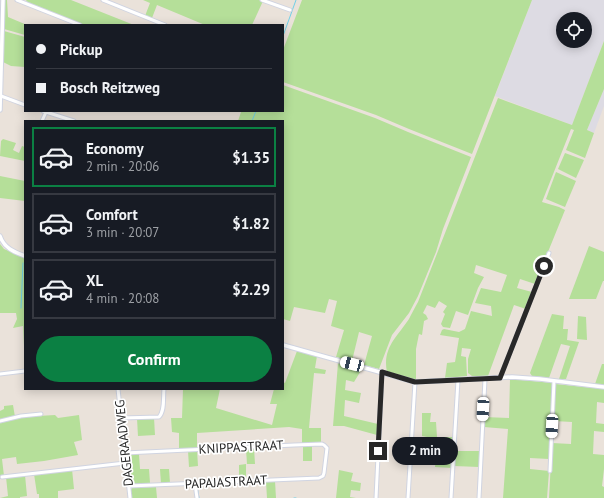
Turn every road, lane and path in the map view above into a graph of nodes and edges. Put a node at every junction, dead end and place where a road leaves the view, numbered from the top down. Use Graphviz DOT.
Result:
graph roads {
  1 [pos="3,0"];
  2 [pos="17,0"];
  3 [pos="103,0"];
  4 [pos="262,0"];
  5 [pos="274,0"];
  6 [pos="272,4"];
  7 [pos="290,10"];
  8 [pos="77,24"];
  9 [pos="163,24"];
  10 [pos="1,33"];
  11 [pos="0,81"];
  12 [pos="1,96"];
  13 [pos="24,105"];
  14 [pos="0,110"];
  15 [pos="47,112"];
  16 [pos="71,120"];
  17 [pos="0,236"];
  18 [pos="549,253"];
  19 [pos="24,256"];
  20 [pos="284,345"];
  21 [pos="24,371"];
  22 [pos="382,372"];
  23 [pos="0,374"];
  24 [pos="500,378"];
  25 [pos="485,379"];
  26 [pos="458,380"];
  27 [pos="554,381"];
  28 [pos="415,382"];
  29 [pos="604,387"];
  30 [pos="118,390"];
  31 [pos="164,390"];
  32 [pos="41,414"];
  33 [pos="121,418"];
  34 [pos="0,421"];
  35 [pos="125,453"];
  36 [pos="125,463"];
  37 [pos="550,471"];
  38 [pos="323,476"];
  39 [pos="2,477"];
  40 [pos="195,484"];
  41 [pos="128,486"];
  42 [pos="130,498"];
  43 [pos="197,498"];
  44 [pos="377,498"];
  45 [pos="408,498"];
  46 [pos="451,498"];
  47 [pos="479,498"];
  1 -- 10 [label="street"];
  2 -- 8 [label="street"];
  3 -- 9 [label="street"];
  4 -- 6 [label="street"];
  5 -- 6 [label="street"];
  6 -- 7 [label="street"];
  10 -- 11 [label="street"];
  11 -- 12 [label="street"];
  12 -- 13 [label="street"];
  12 -- 14 [label="street"];
  15 -- 16 [label="street"];
  17 -- 19 [label="street"];
  18 -- 24 [label="street"];
  20 -- 22 [label="street"];
  21 -- 23 [label="street"];
  22 -- 28 [label="street"];
  22 -- 44 [label="street"];
  24 -- 25 [label="street"];
  24 -- 27 [label="street"];
  25 -- 26 [label="street"];
  25 -- 47 [label="street"];
  26 -- 28 [label="street"];
  26 -- 46 [label="street"];
  27 -- 29 [label="street"];
  27 -- 37 [label="street"];
  28 -- 45 [label="street"];
  30 -- 33 [label="street, DAGERAADWEG"];
  31 -- 33 [label="street"];
  32 -- 34 [label="street"];
  33 -- 35 [label="street, DAGERAADWEG"];
  35 -- 36 [label="street, DAGERAADWEG"];
  35 -- 38 [label="street, KNIPPASTRAAT"];
  36 -- 39 [label="street"];
  36 -- 41 [label="street, DAGERAADWEG"];
  38 -- 40 [label="street, PAPAJASTRAAT"];
  40 -- 41 [label="street, PAPAJASTRAAT"];
  40 -- 43 [label="street"];
  41 -- 42 [label="street, DAGERAADWEG"];
}
